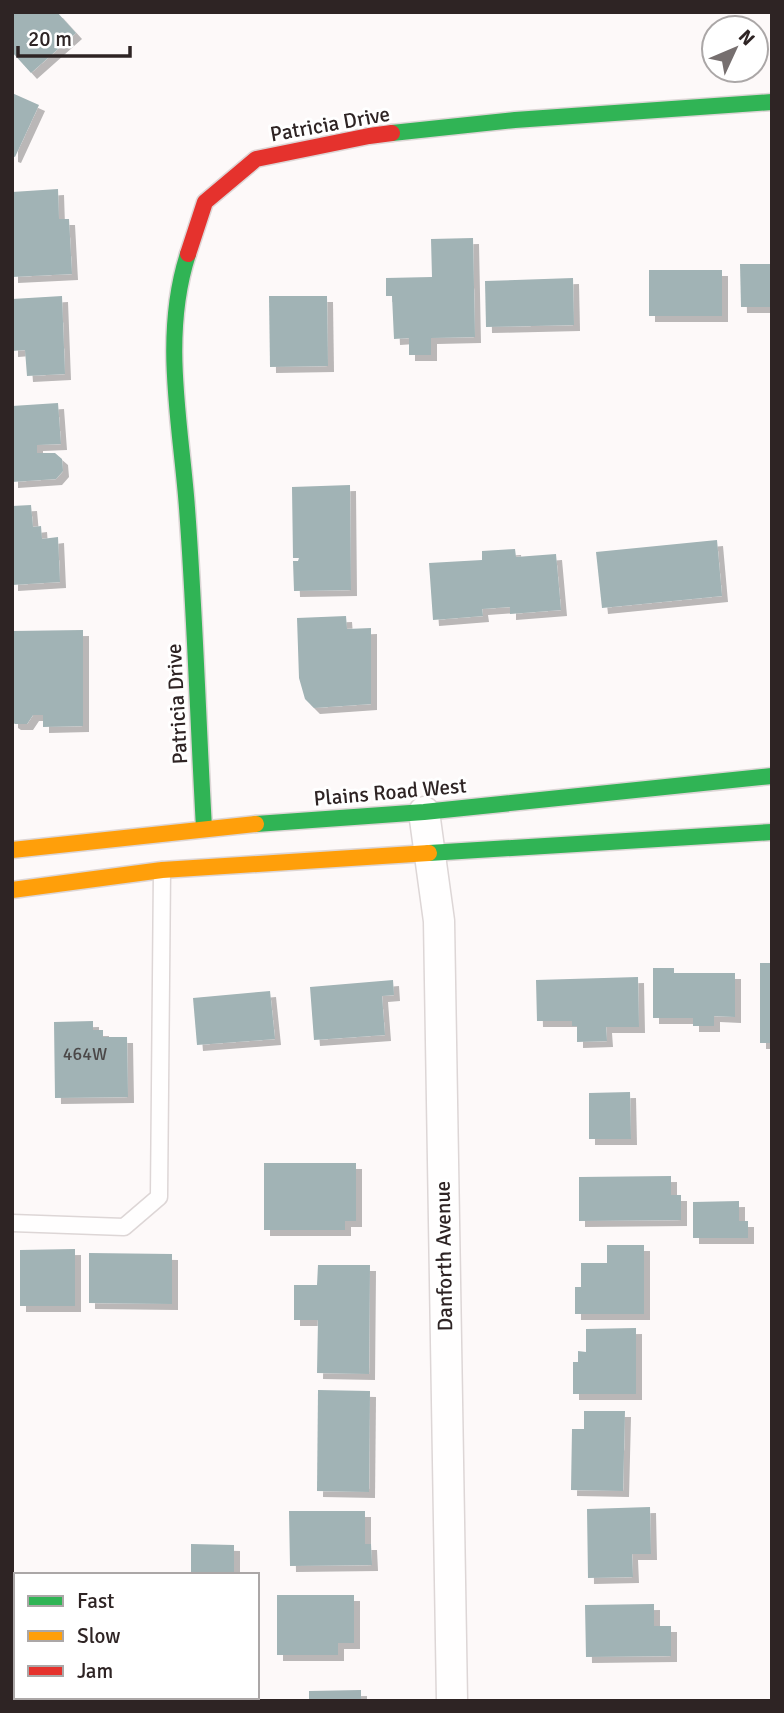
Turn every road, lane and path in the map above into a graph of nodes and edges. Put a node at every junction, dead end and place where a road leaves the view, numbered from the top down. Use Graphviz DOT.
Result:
graph roads {
  1 [pos="772,102"];
  2 [pos="772,776"];
  3 [pos="424,812"];
  4 [pos="204,828"];
  5 [pos="772,832"];
  6 [pos="12,850"];
  7 [pos="430,854"];
  8 [pos="162,870"];
  9 [pos="12,890"];
  10 [pos="12,1223"];
  11 [pos="452,1701"];
  1 -- 4 [label="main road, Patricia Drive"];
  2 -- 3 [label="main road, Plains Road West"];
  3 -- 4 [label="main road, Plains Road West"];
  3 -- 7 [label="street, Danforth Avenue"];
  4 -- 6 [label="main road, Plains Road West"];
  5 -- 7 [label="main road"];
  7 -- 8 [label="main road"];
  7 -- 11 [label="street, Danforth Avenue"];
  8 -- 9 [label="main road"];
  8 -- 10 [label="lane"];
}
